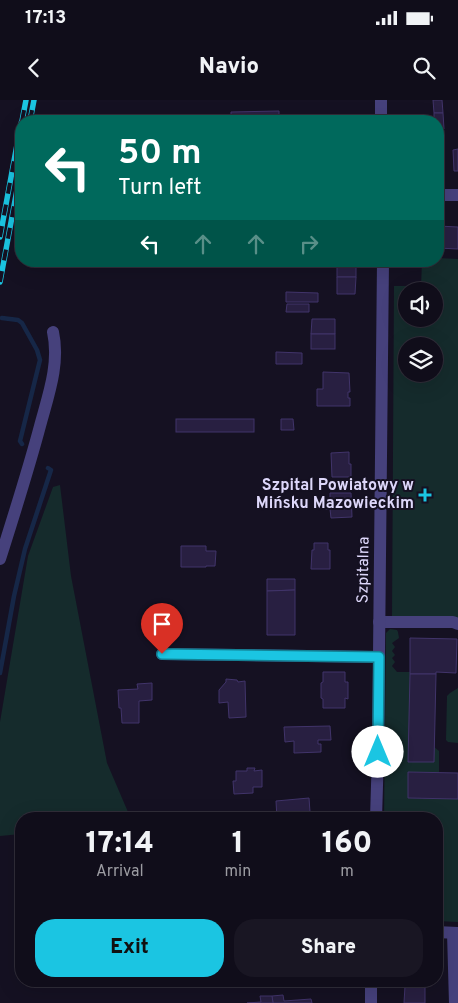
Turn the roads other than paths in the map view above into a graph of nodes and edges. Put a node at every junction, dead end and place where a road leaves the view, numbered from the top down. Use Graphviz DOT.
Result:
graph roads {
  1 [pos="380,100"];
  2 [pos="381,115"];
  3 [pos="444,195"];
  4 [pos="458,195"];
  5 [pos="383,267"];
  6 [pos="53,332"];
  7 [pos="0,559"];
  8 [pos="379,622"];
  9 [pos="458,624"];
  10 [pos="162,654"];
  11 [pos="379,657"];
  12 [pos="376,812"];
  13 [pos="455,933"];
  14 [pos="371,987"];
  15 [pos="371,1003"];
  16 [pos="455,1003"];
  1 -- 2 [label="street"];
  3 -- 4 [label="street"];
  5 -- 8 [label="street, Szpitalna"];
  6 -- 7 [label="street"];
  8 -- 9 [label="street"];
  8 -- 11 [label="street, Szpitalna"];
  10 -- 11 [label="street"];
  11 -- 12 [label="street, Szpitalna"];
  13 -- 16 [label="street"];
  14 -- 15 [label="street"];
}
